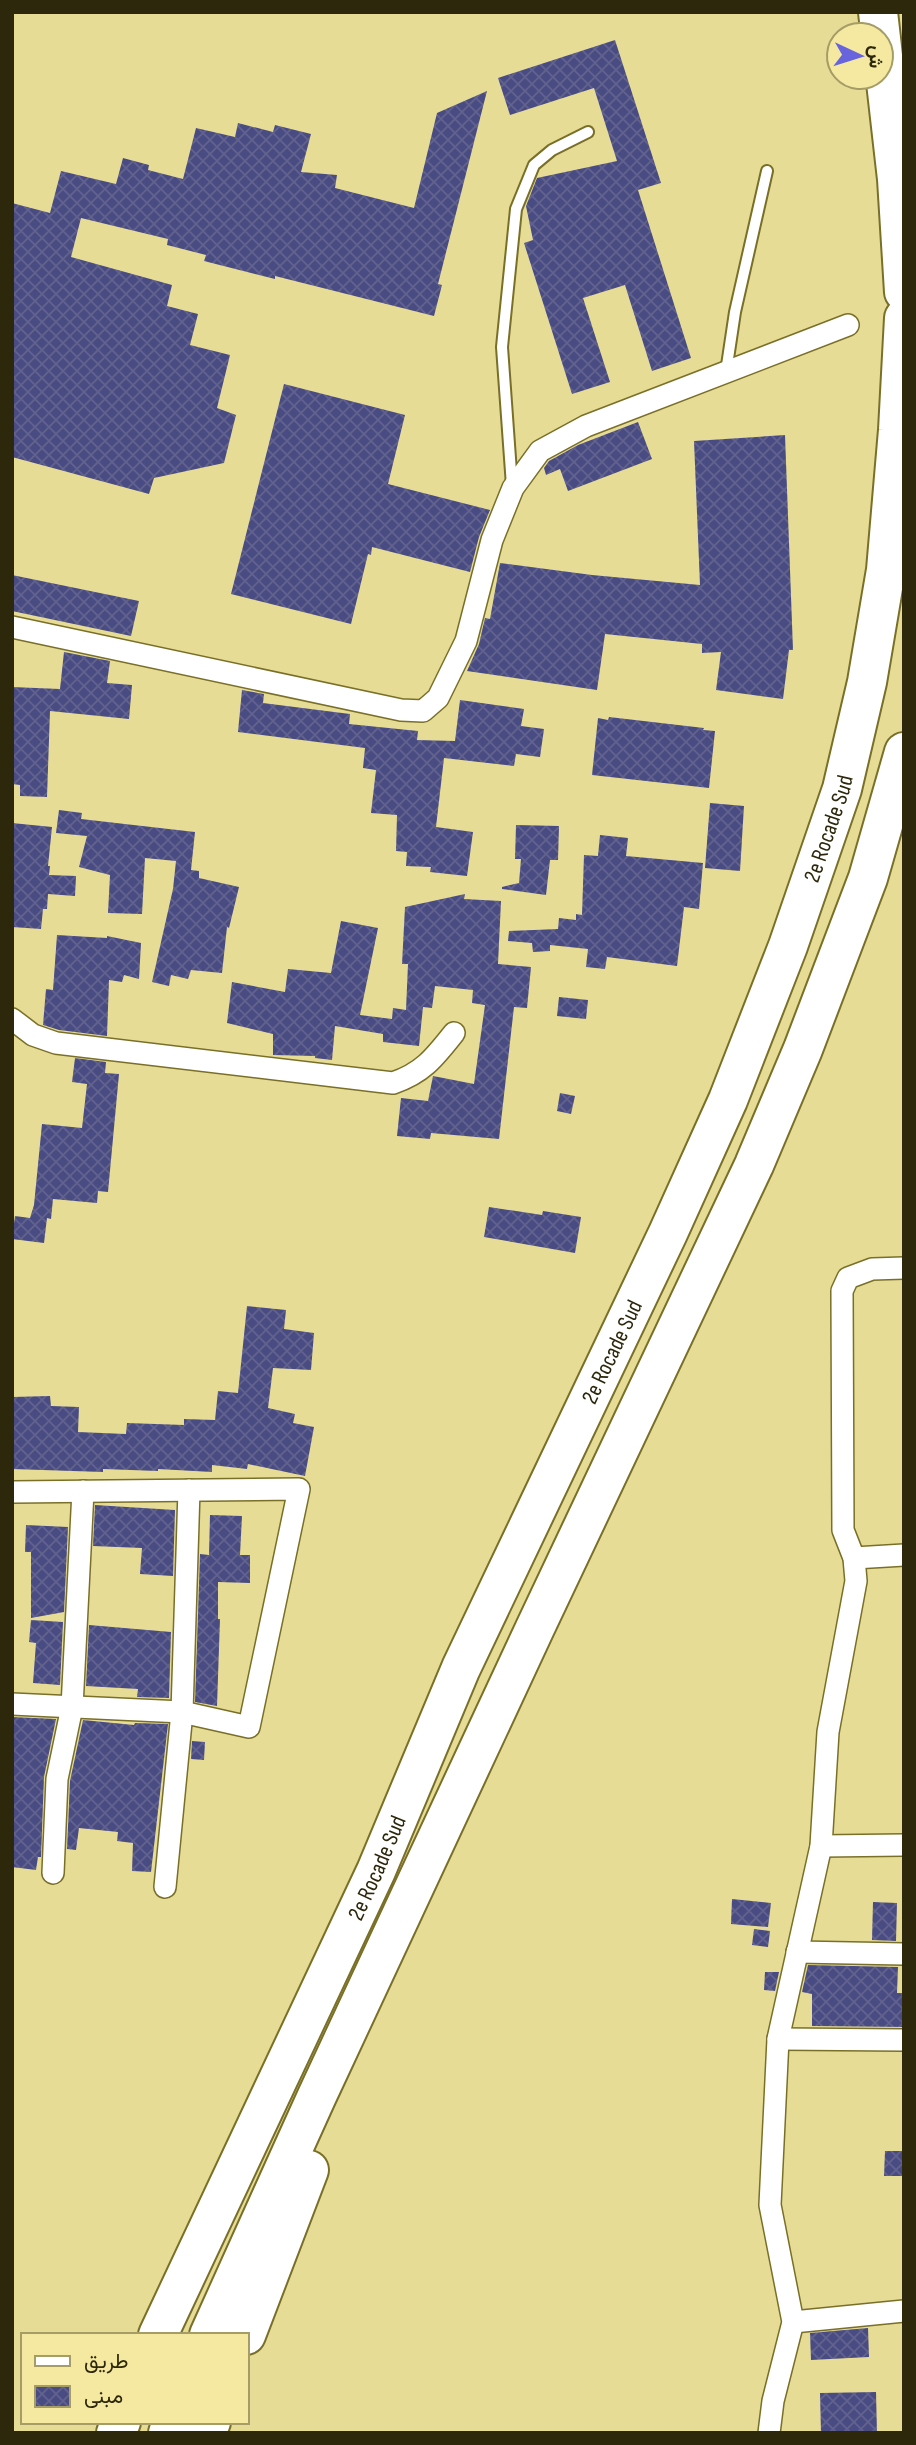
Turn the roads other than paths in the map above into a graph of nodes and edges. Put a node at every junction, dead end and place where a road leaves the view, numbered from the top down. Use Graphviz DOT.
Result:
graph roads {
  1 [pos="878,12"];
  2 [pos="588,132"];
  3 [pos="767,171"];
  4 [pos="904,292"];
  5 [pos="904,318"];
  6 [pos="848,325"];
  7 [pos="726,372"];
  8 [pos="513,488"];
  9 [pos="12,627"];
  10 [pos="904,752"];
  11 [pos="12,1019"];
  12 [pos="454,1034"];
  13 [pos="904,1268"];
  14 [pos="189,1490"];
  15 [pos="83,1491"];
  16 [pos="12,1492"];
  17 [pos="904,1555"];
  18 [pos="854,1558"];
  19 [pos="12,1704"];
  20 [pos="72,1707"];
  21 [pos="182,1712"];
  22 [pos="904,1845"];
  23 [pos="821,1846"];
  24 [pos="52,1873"];
  25 [pos="165,1887"];
  26 [pos="412,1893"];
  27 [pos="797,1952"];
  28 [pos="904,1954"];
  29 [pos="778,2039"];
  30 [pos="904,2040"];
  31 [pos="904,2311"];
  32 [pos="793,2322"];
  33 [pos="159,2333"];
  34 [pos="210,2333"];
  35 [pos="247,2333"];
  36 [pos="769,2433"];
  1 -- 4 [label="highway"];
  2 -- 8 [label="lane"];
  3 -- 7 [label="lane"];
  5 -- 33 [label="highway, 2e Rocade Sud"];
  6 -- 7 [label="street"];
  7 -- 8 [label="street"];
  8 -- 9 [label="street"];
  10 -- 26 [label="highway, 2e Rocade Sud"];
  11 -- 12 [label="street"];
  13 -- 18 [label="street"];
  14 -- 15 [label="street"];
  14 -- 21 [label="street"];
  14 -- 21 [label="street"];
  15 -- 16 [label="street"];
  15 -- 20 [label="street"];
  17 -- 18 [label="street"];
  18 -- 23 [label="street"];
  19 -- 20 [label="street"];
  20 -- 21 [label="street"];
  20 -- 24 [label="street"];
  21 -- 25 [label="street"];
  22 -- 23 [label="street"];
  23 -- 27 [label="street"];
  26 -- 34 [label="highway, 2e Rocade Sud"];
  26 -- 35 [label="highway"];
  27 -- 28 [label="street"];
  27 -- 29 [label="street"];
  29 -- 30 [label="street"];
  29 -- 32 [label="street"];
  31 -- 32 [label="street"];
  32 -- 36 [label="street"];
}
